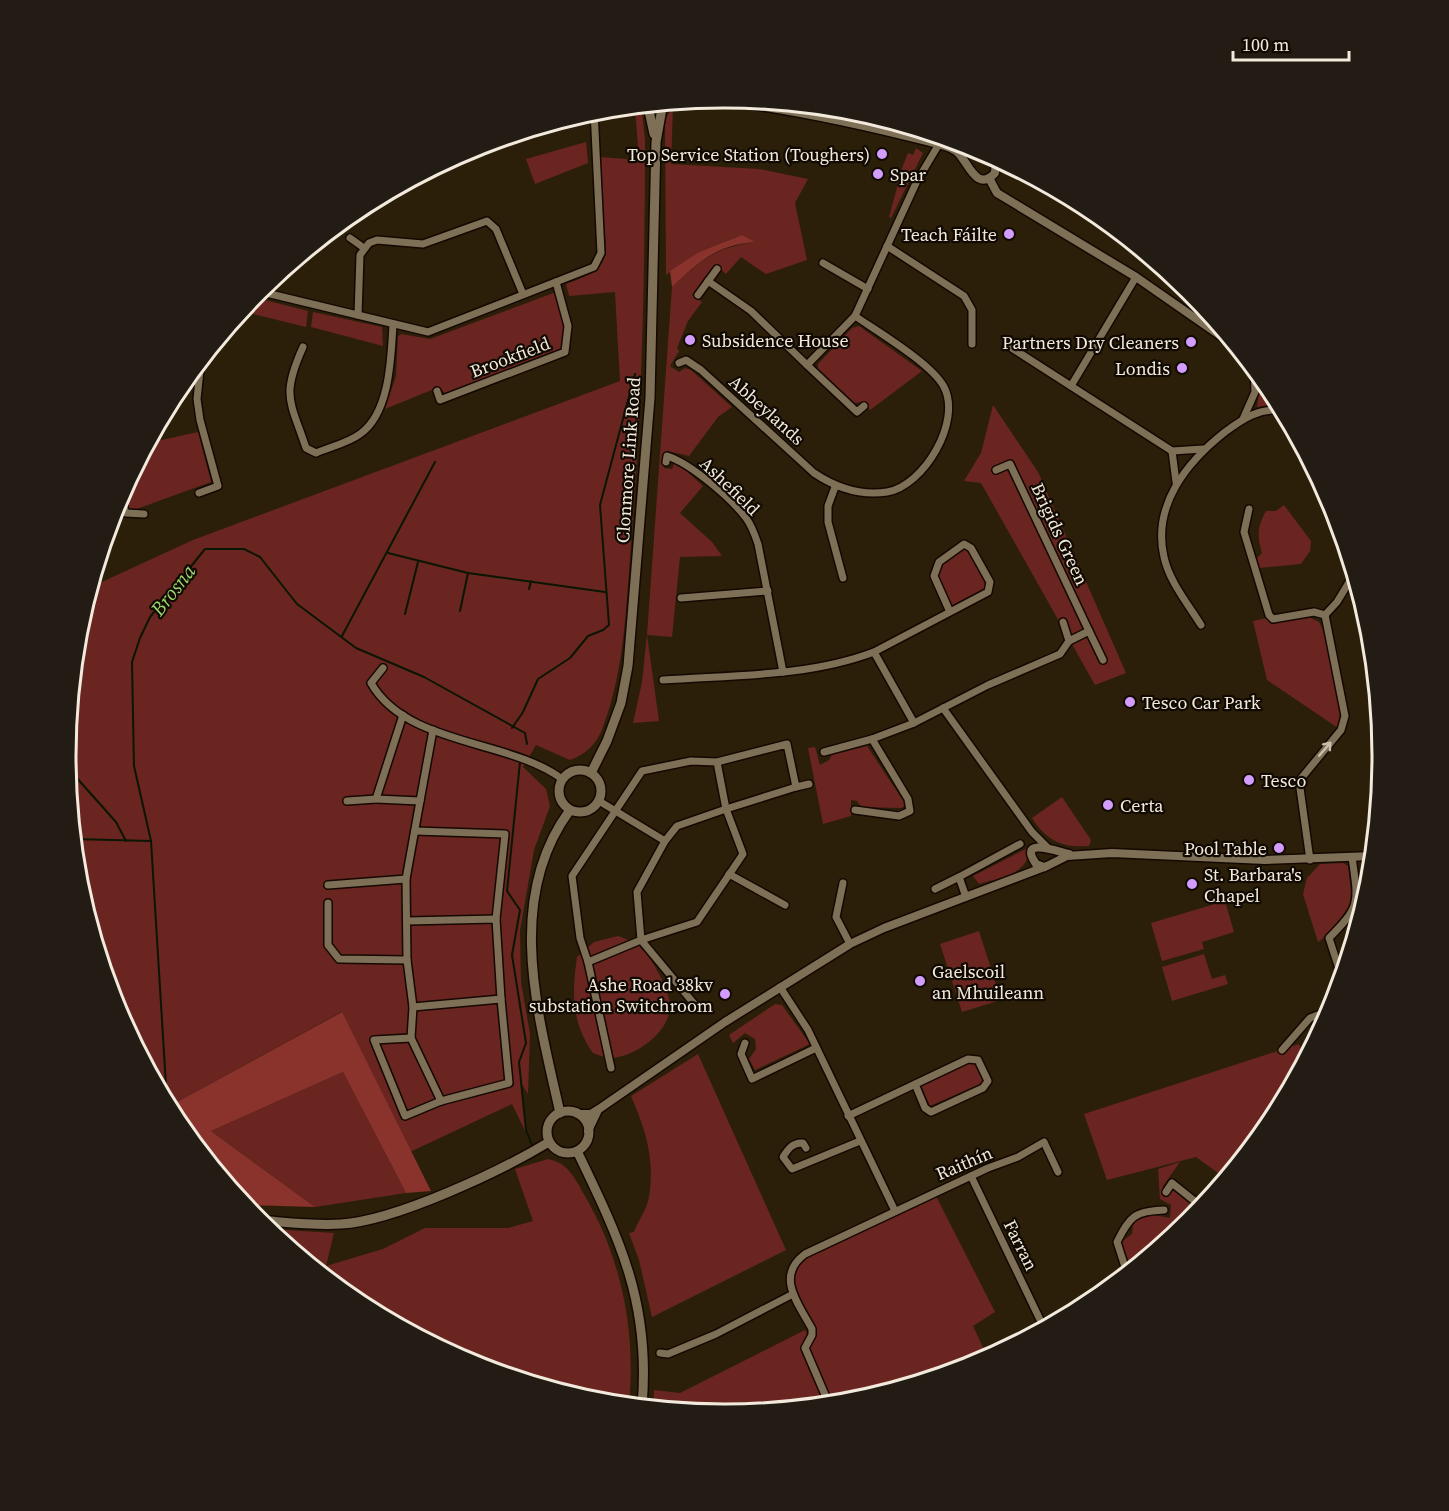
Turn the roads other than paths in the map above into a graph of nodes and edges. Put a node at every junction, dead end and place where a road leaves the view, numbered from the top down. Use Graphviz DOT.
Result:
graph roads {
  1 [pos="662,111"];
  2 [pos="791,111"];
  3 [pos="648,112"];
  4 [pos="823,115"];
  5 [pos="594,121"];
  6 [pos="843,122"];
  7 [pos="907,136"];
  8 [pos="656,142"];
  9 [pos="937,143"];
  10 [pos="939,144"];
  11 [pos="942,145"];
  12 [pos="972,157"];
  13 [pos="996,167"];
  14 [pos="969,168"];
  15 [pos="988,178"];
  16 [pos="350,237"];
  17 [pos="887,246"];
  18 [pos="364,248"];
  19 [pos="823,263"];
  20 [pos="717,269"];
  21 [pos="1136,277"];
  22 [pos="556,282"];
  23 [pos="708,282"];
  24 [pos="868,289"];
  25 [pos="269,294"];
  26 [pos="523,294"];
  27 [pos="698,295"];
  28 [pos="358,315"];
  29 [pos="855,316"];
  30 [pos="393,324"];
  31 [pos="1216,332"];
  32 [pos="972,344"];
  33 [pos="1007,345"];
  34 [pos="303,347"];
  35 [pos="679,363"];
  36 [pos="807,365"];
  37 [pos="199,376"];
  38 [pos="1255,383"];
  39 [pos="1071,386"];
  40 [pos="437,391"];
  41 [pos="864,406"];
  42 [pos="1272,409"];
  43 [pos="1243,419"];
  44 [pos="1203,449"];
  45 [pos="1172,451"];
  46 [pos="666,462"];
  47 [pos="996,470"];
  48 [pos="1176,482"];
  49 [pos="835,487"];
  50 [pos="199,493"];
  51 [pos="1249,508"];
  52 [pos="125,510"];
  53 [pos="144,514"];
  54 [pos="843,578"];
  55 [pos="1349,583"];
  56 [pos="768,591"];
  57 [pos="681,598"];
  58 [pos="950,612"];
  59 [pos="1325,615"];
  60 [pos="1063,622"];
  61 [pos="1201,625"];
  62 [pos="1089,631"];
  63 [pos="1069,640"];
  64 [pos="874,652"];
  65 [pos="1103,660"];
  66 [pos="382,668"];
  67 [pos="783,672"];
  68 [pos="663,680"];
  69 [pos="943,708"];
  70 [pos="403,716"];
  71 [pos="914,723"];
  72 [pos="433,730"];
  73 [pos="872,739"];
  74 [pos="824,752"];
  75 [pos="717,762"];
  76 [pos="591,773"];
  77 [pos="562,779"];
  78 [pos="809,784"];
  79 [pos="796,787"];
  80 [pos="376,799"];
  81 [pos="347,801"];
  82 [pos="420,801"];
  83 [pos="603,803"];
  84 [pos="726,809"];
  85 [pos="570,810"];
  86 [pos="855,810"];
  87 [pos="614,811"];
  88 [pos="415,831"];
  89 [pos="1032,832"];
  90 [pos="665,841"];
  91 [pos="1020,844"];
  92 [pos="1049,848"];
  93 [pos="1076,854"];
  94 [pos="1033,855"];
  95 [pos="1364,856"];
  96 [pos="1352,857"];
  97 [pos="1310,860"];
  98 [pos="1047,866"];
  99 [pos="729,874"];
  100 [pos="959,877"];
  101 [pos="406,879"];
  102 [pos="1008,880"];
  103 [pos="843,883"];
  104 [pos="328,885"];
  105 [pos="935,889"];
  106 [pos="966,897"];
  107 [pos="1355,901"];
  108 [pos="328,903"];
  109 [pos="786,905"];
  110 [pos="1353,910"];
  111 [pos="496,919"];
  112 [pos="407,921"];
  113 [pos="641,940"];
  114 [pos="850,944"];
  115 [pos="407,960"];
  116 [pos="588,962"];
  117 [pos="1338,965"];
  118 [pos="780,987"];
  119 [pos="501,999"];
  120 [pos="696,1006"];
  121 [pos="413,1007"];
  122 [pos="1318,1015"];
  123 [pos="411,1038"];
  124 [pos="744,1043"];
  125 [pos="816,1048"];
  126 [pos="1282,1050"];
  127 [pos="610,1068"];
  128 [pos="915,1084"];
  129 [pos="441,1101"];
  130 [pos="600,1109"];
  131 [pos="561,1113"];
  132 [pos="579,1114"];
  133 [pos="848,1116"];
  134 [pos="588,1131"];
  135 [pos="860,1141"];
  136 [pos="549,1142"];
  137 [pos="806,1148"];
  138 [pos="578,1151"];
  139 [pos="1058,1172"];
  140 [pos="971,1176"];
  141 [pos="1166,1192"];
  142 [pos="1195,1201"];
  143 [pos="1164,1210"];
  144 [pos="896,1211"];
  145 [pos="273,1221"];
  146 [pos="1125,1265"];
  147 [pos="793,1294"];
  148 [pos="1041,1321"];
  149 [pos="660,1353"];
  150 [pos="826,1395"];
  151 [pos="642,1398"];
  1 -- 8 [label="main road, Clonmore Link Road"];
  2 -- 6 [label="street"];
  3 -- 8 [label="main road, Clonmore Link Road"];
  4 -- 6 [label="street"];
  5 -- 22 [label="street"];
  6 -- 7 [label="street"];
  7 -- 9 [label="street"];
  8 -- 76 [label="main road, Clonmore Link Road"];
  10 -- 17 [label="street"];
  11 -- 14 [label="street"];
  12 -- 14 [label="street"];
  13 -- 15 [label="street"];
  14 -- 15 [label="street"];
  15 -- 21 [label="street"];
  16 -- 18 [label="street"];
  17 -- 24 [label="street"];
  17 -- 32 [label="street"];
  18 -- 26 [label="street"];
  18 -- 28 [label="street"];
  19 -- 24 [label="street"];
  20 -- 23 [label="street"];
  21 -- 31 [label="street"];
  21 -- 39 [label="street"];
  22 -- 26 [label="street"];
  22 -- 40 [label="street, Brookfield"];
  23 -- 27 [label="street"];
  23 -- 36 [label="street"];
  24 -- 29 [label="street"];
  25 -- 28 [label="street"];
  26 -- 30 [label="street"];
  28 -- 30 [label="street"];
  29 -- 36 [label="street"];
  29 -- 49 [label="street, Abbeylands"];
  30 -- 34 [label="street"];
  33 -- 39 [label="street"];
  35 -- 49 [label="street, Abbeylands"];
  36 -- 41 [label="street"];
  37 -- 50 [label="street"];
  38 -- 43 [label="street"];
  39 -- 45 [label="street"];
  42 -- 43 [label="street"];
  43 -- 44 [label="street"];
  44 -- 45 [label="street"];
  44 -- 48 [label="street"];
  45 -- 48 [label="street"];
  46 -- 56 [label="street, Ashefield"];
  47 -- 62 [label="street, Brigids Green"];
  48 -- 61 [label="street"];
  49 -- 54 [label="street"];
  51 -- 59 [label="street"];
  52 -- 53 [label="street"];
  55 -- 59 [label="street"];
  56 -- 57 [label="street"];
  56 -- 67 [label="street, Ashefield"];
  58 -- 58 [label="street"];
  58 -- 64 [label="street"];
  97 -- 59 [label="street, one-way"];
  60 -- 63 [label="street"];
  62 -- 63 [label="street"];
  62 -- 65 [label="street"];
  63 -- 69 [label="street"];
  64 -- 67 [label="street"];
  64 -- 71 [label="street"];
  66 -- 70 [label="street"];
  67 -- 68 [label="street"];
  69 -- 71 [label="street"];
  69 -- 89 [label="street"];
  70 -- 72 [label="street"];
  70 -- 80 [label="street"];
  71 -- 73 [label="street"];
  72 -- 77 [label="street"];
  72 -- 82 [label="street"];
  73 -- 74 [label="street"];
  73 -- 86 [label="street"];
  75 -- 79 [label="street"];
  75 -- 84 [label="street"];
  75 -- 87 [label="street"];
  76 -- 77 [label="main road"];
  76 -- 83 [label="main road"];
  77 -- 85 [label="main road"];
  78 -- 79 [label="street"];
  79 -- 84 [label="street"];
  80 -- 81 [label="street"];
  80 -- 82 [label="street"];
  82 -- 88 [label="street"];
  83 -- 85 [label="main road"];
  83 -- 87 [label="street"];
  84 -- 90 [label="street"];
  84 -- 99 [label="street"];
  85 -- 131 [label="main road"];
  87 -- 90 [label="street"];
  87 -- 116 [label="street"];
  88 -- 101 [label="street"];
  88 -- 111 [label="street"];
  89 -- 92 [label="street"];
  89 -- 94 [label="street"];
  90 -- 113 [label="street"];
  91 -- 100 [label="street"];
  92 -- 93 [label="street"];
  92 -- 94 [label="street"];
  92 -- 98 [label="street"];
  93 -- 97 [label="street"];
  93 -- 98 [label="street"];
  94 -- 98 [label="street"];
  94 -- 102 [label="street"];
  95 -- 96 [label="street"];
  96 -- 97 [label="street"];
  96 -- 107 [label="street"];
  98 -- 102 [label="street"];
  99 -- 109 [label="street"];
  99 -- 113 [label="street"];
  100 -- 105 [label="street"];
  100 -- 106 [label="street"];
  101 -- 104 [label="street"];
  101 -- 112 [label="street"];
  102 -- 106 [label="street"];
  103 -- 114 [label="street"];
  106 -- 114 [label="street"];
  108 -- 115 [label="street"];
  110 -- 117 [label="street"];
  111 -- 112 [label="street"];
  111 -- 119 [label="street"];
  112 -- 115 [label="street"];
  113 -- 116 [label="street"];
  113 -- 120 [label="street"];
  114 -- 118 [label="street"];
  115 -- 121 [label="street"];
  116 -- 127 [label="street"];
  118 -- 125 [label="street"];
  118 -- 130 [label="street"];
  119 -- 121 [label="street"];
  119 -- 129 [label="street"];
  121 -- 123 [label="street"];
  122 -- 126 [label="street"];
  123 -- 129 [label="street"];
  123 -- 129 [label="street"];
  124 -- 125 [label="street"];
  125 -- 133 [label="street"];
  128 -- 128 [label="street"];
  128 -- 133 [label="street"];
  130 -- 132 [label="street"];
  130 -- 134 [label="street"];
  131 -- 132 [label="main road"];
  131 -- 136 [label="main road"];
  132 -- 134 [label="main road"];
  133 -- 135 [label="street"];
  134 -- 138 [label="main road"];
  135 -- 137 [label="street"];
  135 -- 144 [label="street"];
  136 -- 138 [label="main road"];
  136 -- 145 [label="main road"];
  138 -- 151 [label="main road"];
  139 -- 140 [label="street, Raithín"];
  140 -- 144 [label="street, Raithín"];
  140 -- 148 [label="street, Farran"];
  141 -- 142 [label="street"];
  143 -- 146 [label="street"];
  144 -- 147 [label="street, Raithín"];
  147 -- 149 [label="street"];
  147 -- 150 [label="street, Raithín"];
}
